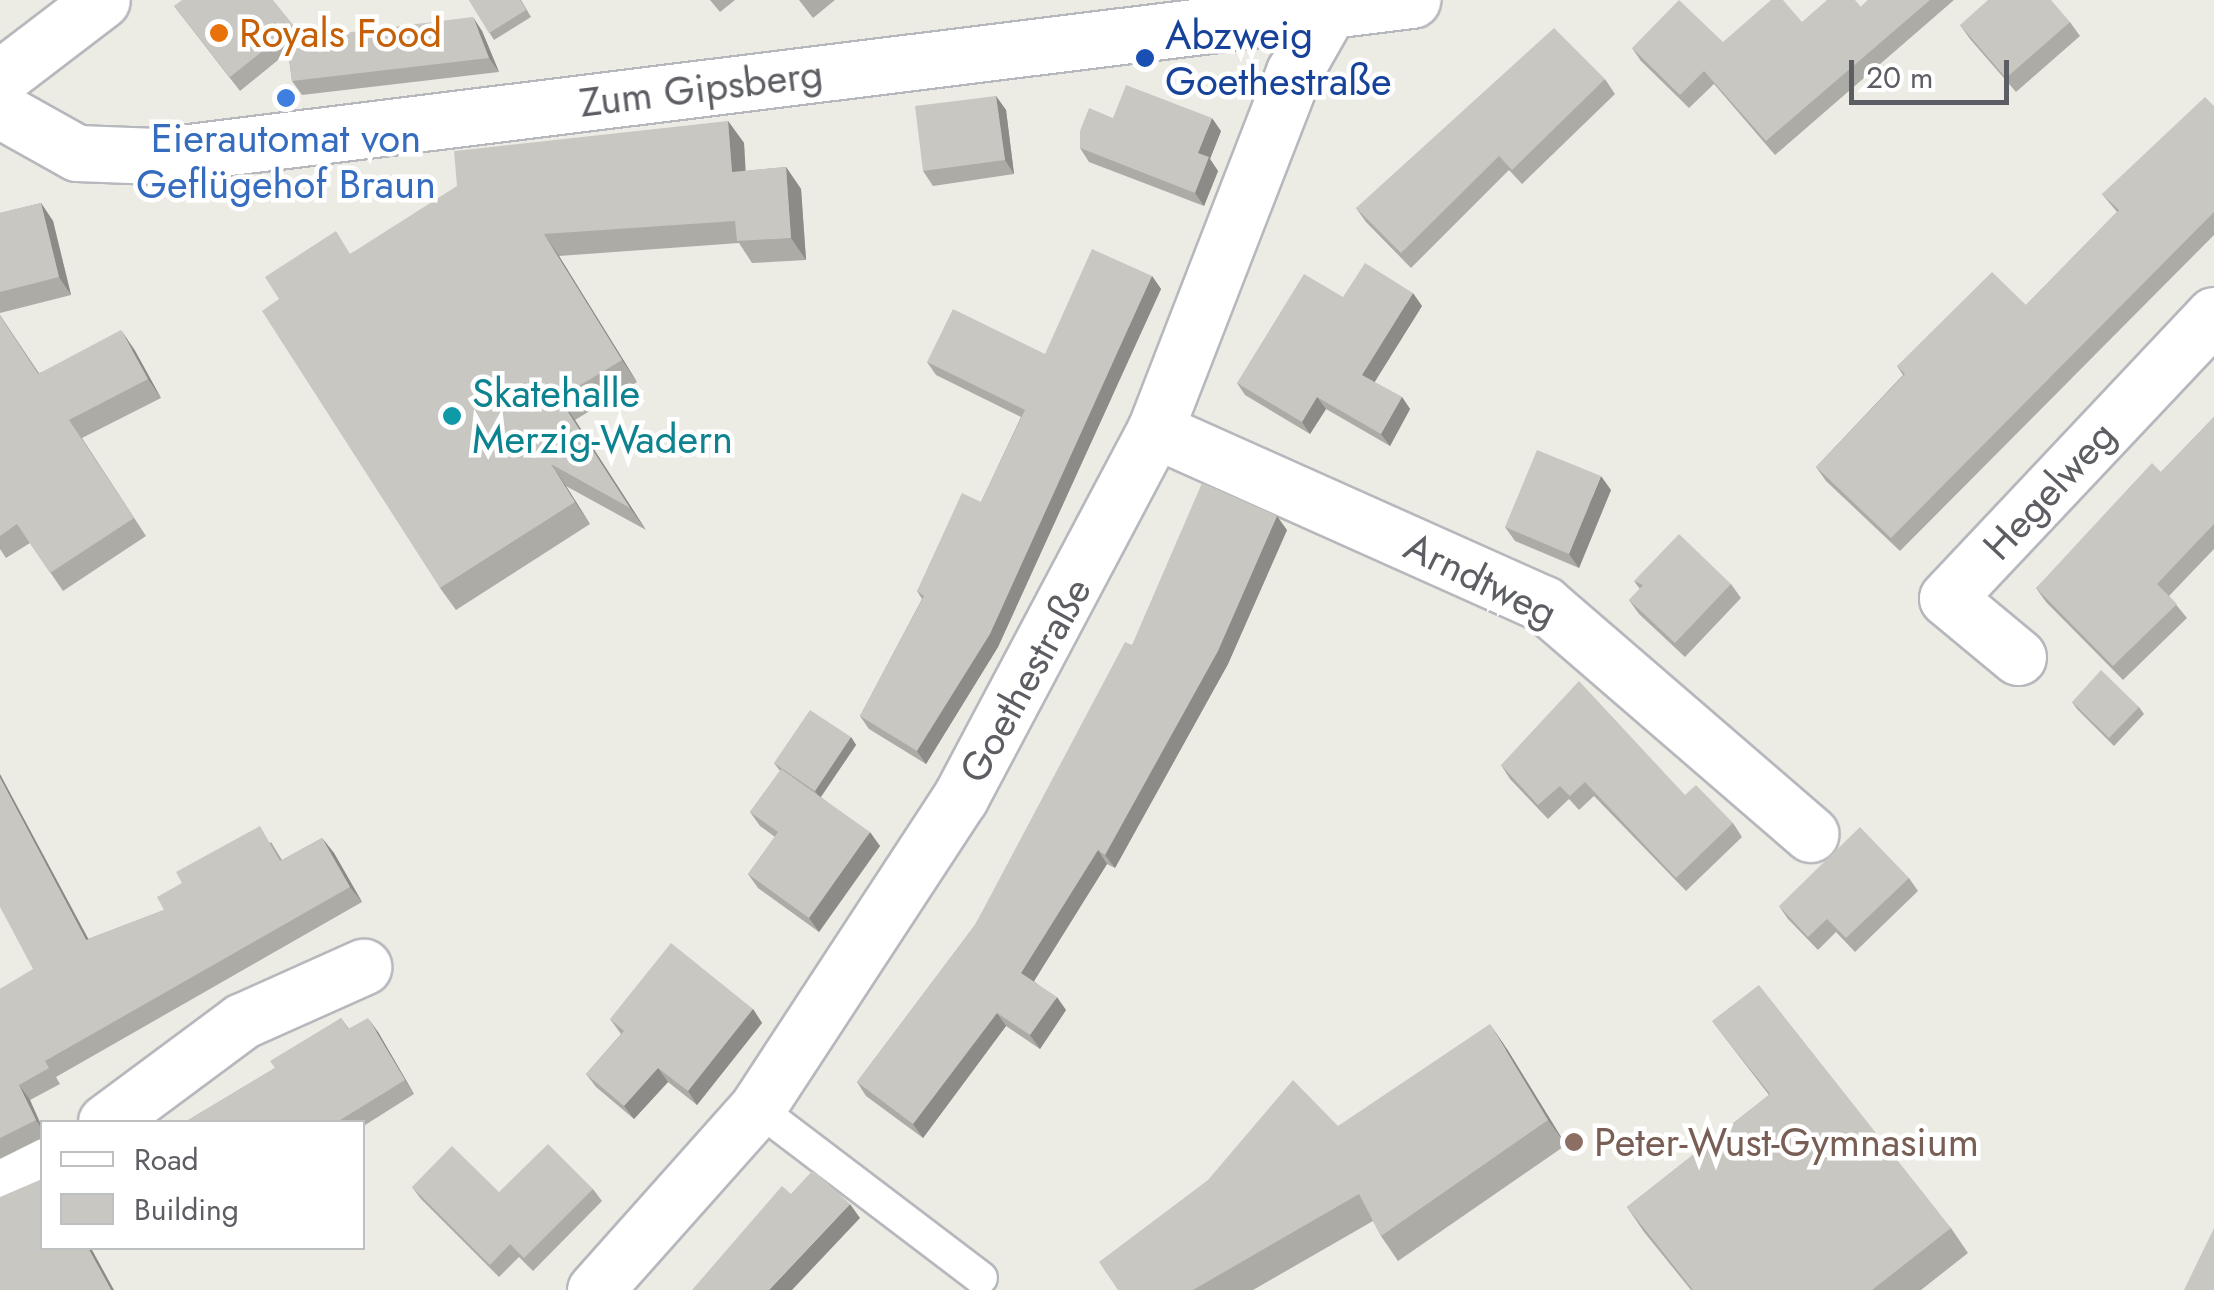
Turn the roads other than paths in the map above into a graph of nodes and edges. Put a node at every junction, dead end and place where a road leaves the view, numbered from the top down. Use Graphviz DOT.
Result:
graph roads {
  1 [pos="102,0"];
  2 [pos="1412,0"];
  3 [pos="1330,5"];
  4 [pos="0,78"];
  5 [pos="0,110"];
  6 [pos="2214,315"];
  7 [pos="1155,430"];
  8 [pos="2018,657"];
  9 [pos="1810,834"];
  10 [pos="363,967"];
  11 [pos="757,1108"];
  12 [pos="109,1120"];
  13 [pos="40,1167"];
  14 [pos="0,1188"];
  15 [pos="981,1278"];
  16 [pos="595,1290"];
  1 -- 4 [label="street"];
  2 -- 3 [label="street, Zum Gipsberg"];
  3 -- 5 [label="street, Zum Gipsberg"];
  3 -- 7 [label="street, Goethestraße"];
  6 -- 8 [label="street, Hegelweg"];
  7 -- 9 [label="street, Arndtweg"];
  7 -- 11 [label="street, Goethestraße"];
  10 -- 12 [label="street"];
  11 -- 15 [label="lane"];
  11 -- 16 [label="street, Goethestraße"];
  13 -- 14 [label="street"];
}
